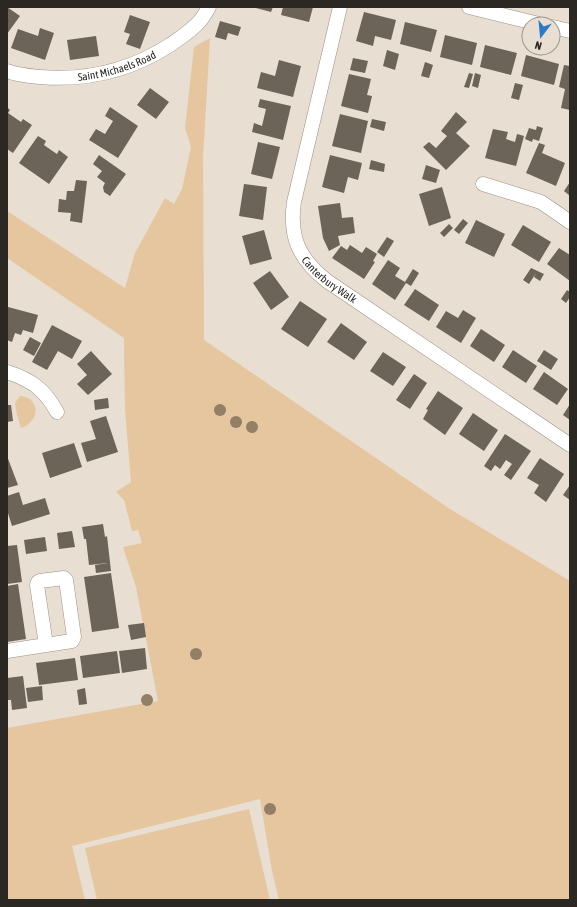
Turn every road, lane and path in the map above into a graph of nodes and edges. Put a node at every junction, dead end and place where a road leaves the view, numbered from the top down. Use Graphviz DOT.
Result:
graph roads {
  1 [pos="209,7"];
  2 [pos="340,7"];
  3 [pos="469,7"];
  4 [pos="515,13"];
  5 [pos="7,71"];
  6 [pos="483,184"];
  7 [pos="570,222"];
  8 [pos="7,372"];
  9 [pos="57,412"];
  10 [pos="570,445"];
  11 [pos="46,645"];
  12 [pos="7,651"];
  1 -- 5 [label="street, Saint Michaels Road"];
  2 -- 10 [label="street, Canterbury Walk"];
  3 -- 4 [label="street"];
  6 -- 7 [label="street"];
  8 -- 9 [label="street"];
  11 -- 11 [label="street"];
  11 -- 12 [label="street"];
}
